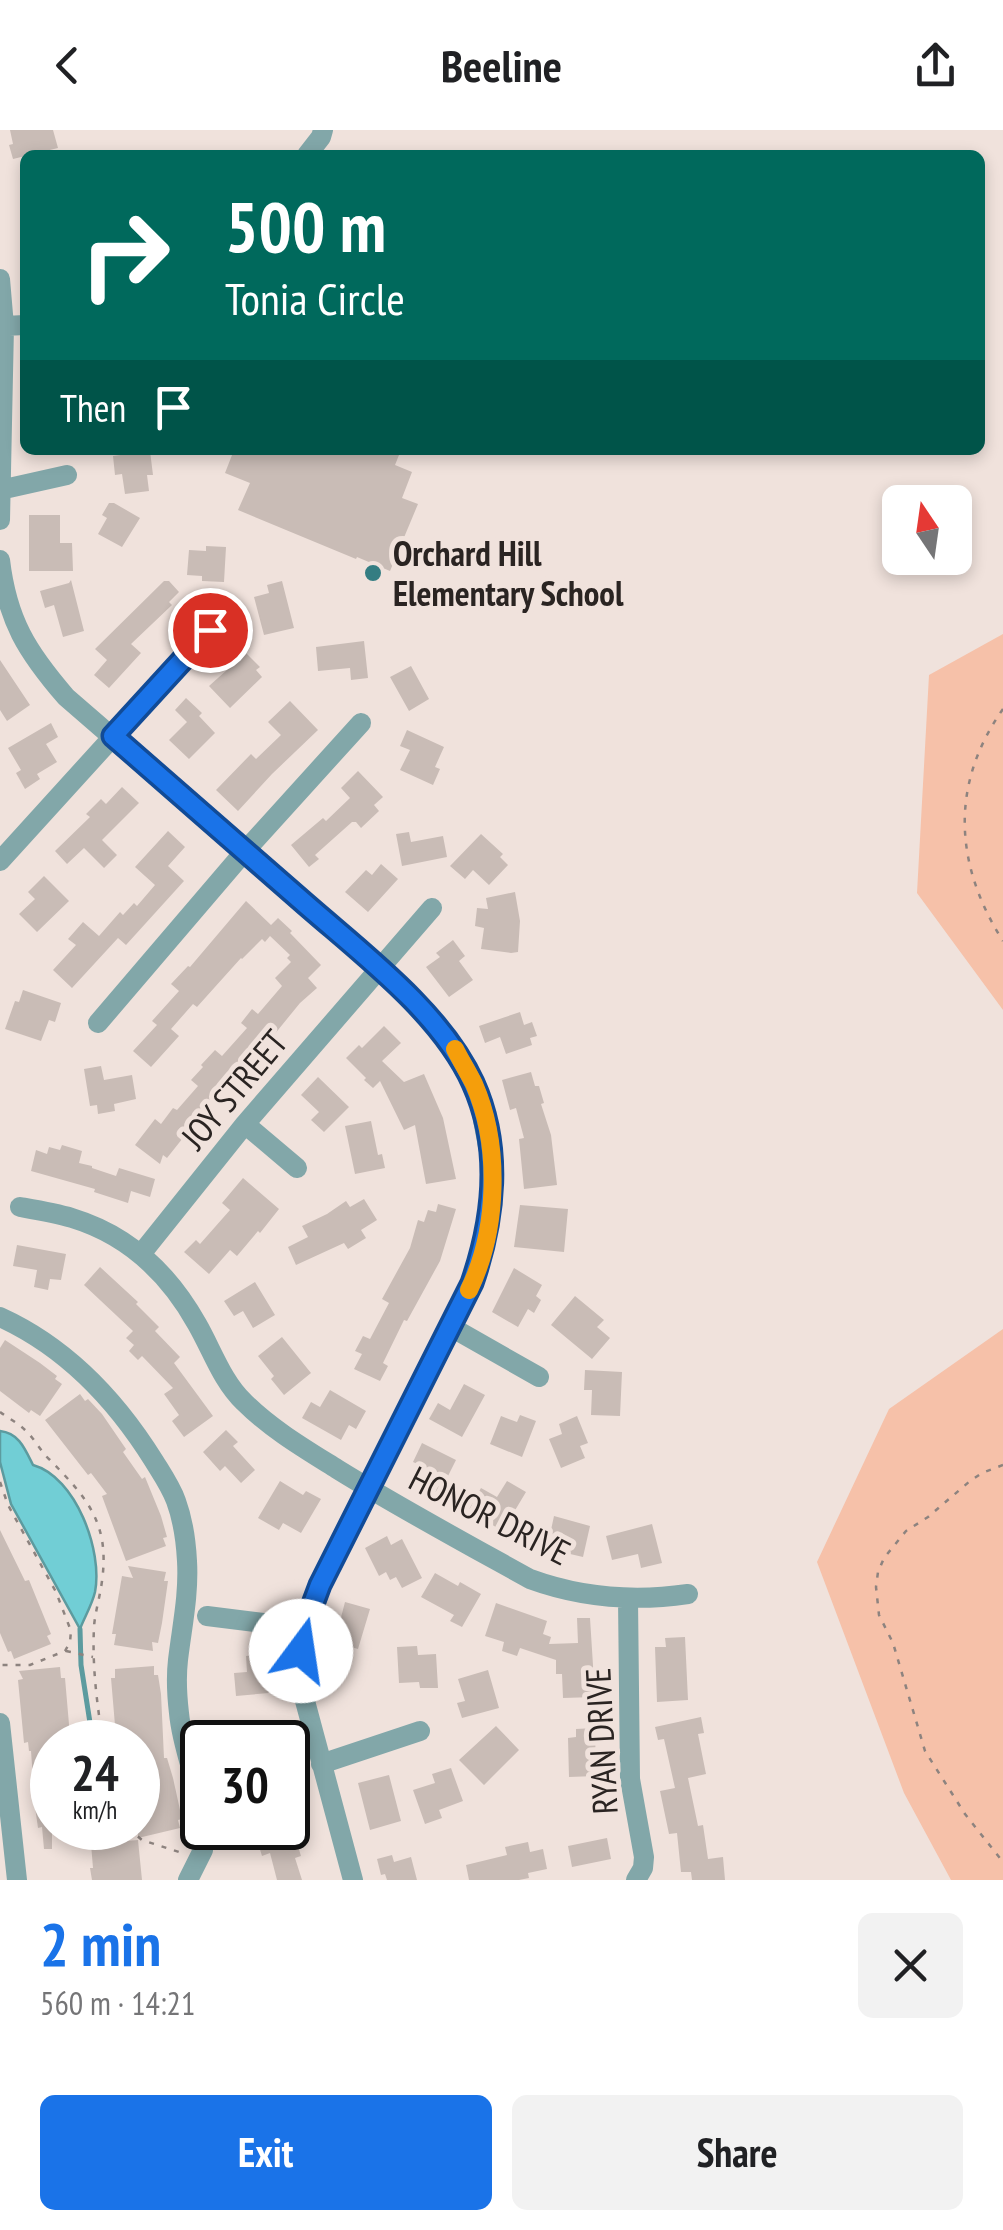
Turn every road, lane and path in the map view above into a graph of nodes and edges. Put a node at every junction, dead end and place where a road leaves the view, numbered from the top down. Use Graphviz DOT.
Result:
graph roads {
  1 [pos="0,279"];
  2 [pos="15,326"];
  3 [pos="67,475"];
  4 [pos="0,490"];
  5 [pos="0,520"];
  6 [pos="0,560"];
  7 [pos="6,620"];
  8 [pos="210,630"];
  9 [pos="1003,708"];
  10 [pos="361,723"];
  11 [pos="113,736"];
  12 [pos="245,851"];
  13 [pos="0,861"];
  14 [pos="432,908"];
  15 [pos="1003,941"];
  16 [pos="380,969"];
  17 [pos="98,1023"];
  18 [pos="245,1124"];
  19 [pos="297,1168"];
  20 [pos="20,1207"];
  21 [pos="141,1254"];
  22 [pos="0,1317"];
  23 [pos="451,1328"];
  24 [pos="538,1377"];
  25 [pos="0,1412"];
  26 [pos="1003,1465"];
  27 [pos="0,1482"];
  28 [pos="368,1488"];
  29 [pos="688,1594"];
  30 [pos="628,1599"];
  31 [pos="207,1616"];
  32 [pos="304,1628"];
  33 [pos="65,1651"];
  34 [pos="90,1656"];
  35 [pos="0,1665"];
  36 [pos="100,1720"];
  37 [pos="180,1721"];
  38 [pos="0,1723"];
  39 [pos="420,1732"];
  40 [pos="320,1764"];
  41 [pos="160,1846"];
  42 [pos="203,1850"];
  43 [pos="199,1858"];
  44 [pos="1003,1862"];
  45 [pos="638,1878"];
  46 [pos="17,1880"];
  47 [pos="188,1880"];
  48 [pos="353,1880"];
  1 -- 2 [label="street"];
  2 -- 4 [label="street"];
  3 -- 4 [label="street"];
  4 -- 5 [label="street"];
  6 -- 7 [label="street"];
  7 -- 11 [label="street"];
  8 -- 11 [label="street"];
  9 -- 15 [label="path"];
  10 -- 12 [label="street"];
  11 -- 12 [label="street"];
  11 -- 13 [label="street"];
  12 -- 16 [label="street"];
  12 -- 17 [label="street"];
  14 -- 16 [label="street, JOY STREET"];
  16 -- 18 [label="street, JOY STREET"];
  16 -- 23 [label="street"];
  18 -- 19 [label="street"];
  18 -- 21 [label="street, JOY STREET"];
  20 -- 21 [label="street, HONOR DRIVE"];
  21 -- 28 [label="street, HONOR DRIVE"];
  22 -- 37 [label="street"];
  23 -- 24 [label="street"];
  23 -- 28 [label="street"];
  25 -- 34 [label="path"];
  26 -- 44 [label="path"];
  27 -- 33 [label="path"];
  28 -- 30 [label="street, HONOR DRIVE"];
  28 -- 32 [label="street"];
  29 -- 30 [label="street, HONOR DRIVE"];
  30 -- 45 [label="street, RYAN DRIVE"];
  31 -- 32 [label="street"];
  32 -- 40 [label="street"];
  33 -- 34 [label="path"];
  33 -- 35 [label="path"];
  34 -- 36 [label="path"];
  38 -- 46 [label="street"];
  39 -- 40 [label="street"];
  40 -- 48 [label="street"];
  41 -- 43 [label="path"];
  42 -- 43 [label="street"];
  43 -- 47 [label="street"];
}
